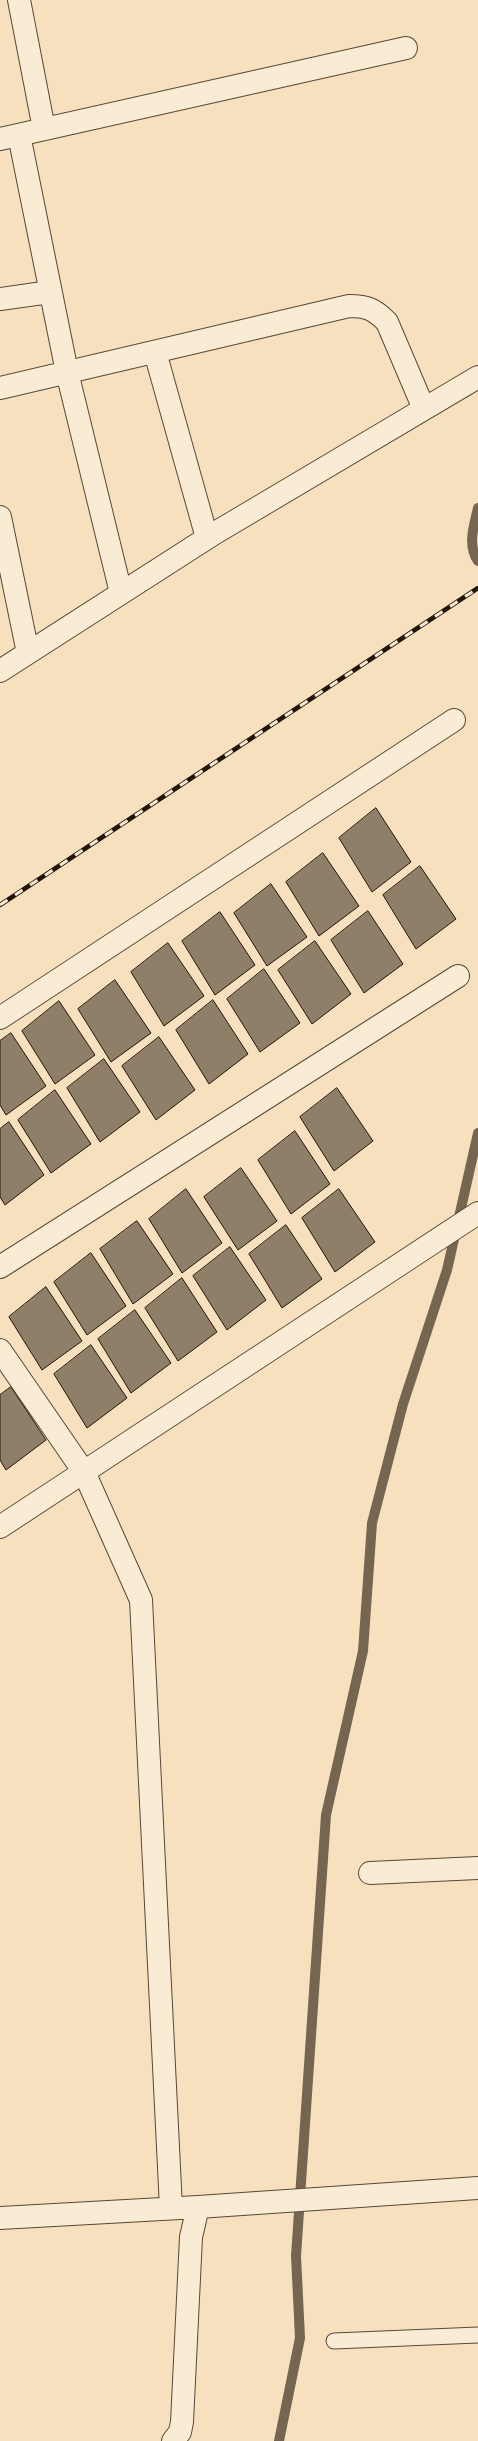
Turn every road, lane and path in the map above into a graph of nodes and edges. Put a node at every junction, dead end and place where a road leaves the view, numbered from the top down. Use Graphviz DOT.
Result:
graph roads {
  1 [pos="19,0"];
  2 [pos="406,48"];
  3 [pos="44,129"];
  4 [pos="10,137"];
  5 [pos="50,292"];
  6 [pos="0,298"];
  7 [pos="155,352"];
  8 [pos="67,372"];
  9 [pos="478,377"];
  10 [pos="0,388"];
  11 [pos="424,409"];
  12 [pos="0,517"];
  13 [pos="207,538"];
  14 [pos="121,593"];
  15 [pos="28,653"];
  16 [pos="0,671"];
  17 [pos="454,720"];
  18 [pos="458,976"];
  19 [pos="0,1018"];
  20 [pos="478,1213"];
  21 [pos="0,1267"];
  22 [pos="0,1350"];
  23 [pos="84,1472"];
  24 [pos="0,1527"];
  25 [pos="478,1868"];
  26 [pos="370,1873"];
  27 [pos="478,2188"];
  28 [pos="198,2207"];
  29 [pos="171,2208"];
  30 [pos="0,2218"];
  31 [pos="478,2335"];
  32 [pos="334,2341"];
  33 [pos="173,2441"];
  1 -- 3 [label="street"];
  2 -- 3 [label="street"];
  3 -- 4 [label="street"];
  4 -- 5 [label="street"];
  5 -- 6 [label="street"];
  5 -- 8 [label="street"];
  7 -- 8 [label="street"];
  7 -- 11 [label="street"];
  7 -- 13 [label="street"];
  8 -- 10 [label="street"];
  8 -- 14 [label="street"];
  9 -- 11 [label="street"];
  11 -- 13 [label="street"];
  12 -- 15 [label="street"];
  13 -- 14 [label="street"];
  14 -- 15 [label="street"];
  15 -- 16 [label="street"];
  17 -- 19 [label="street"];
  18 -- 21 [label="street"];
  20 -- 23 [label="street"];
  22 -- 23 [label="street"];
  23 -- 24 [label="street"];
  23 -- 29 [label="street"];
  25 -- 26 [label="street"];
  27 -- 28 [label="street"];
  28 -- 29 [label="street"];
  28 -- 33 [label="street"];
  29 -- 30 [label="street"];
  31 -- 32 [label="lane"];
}
